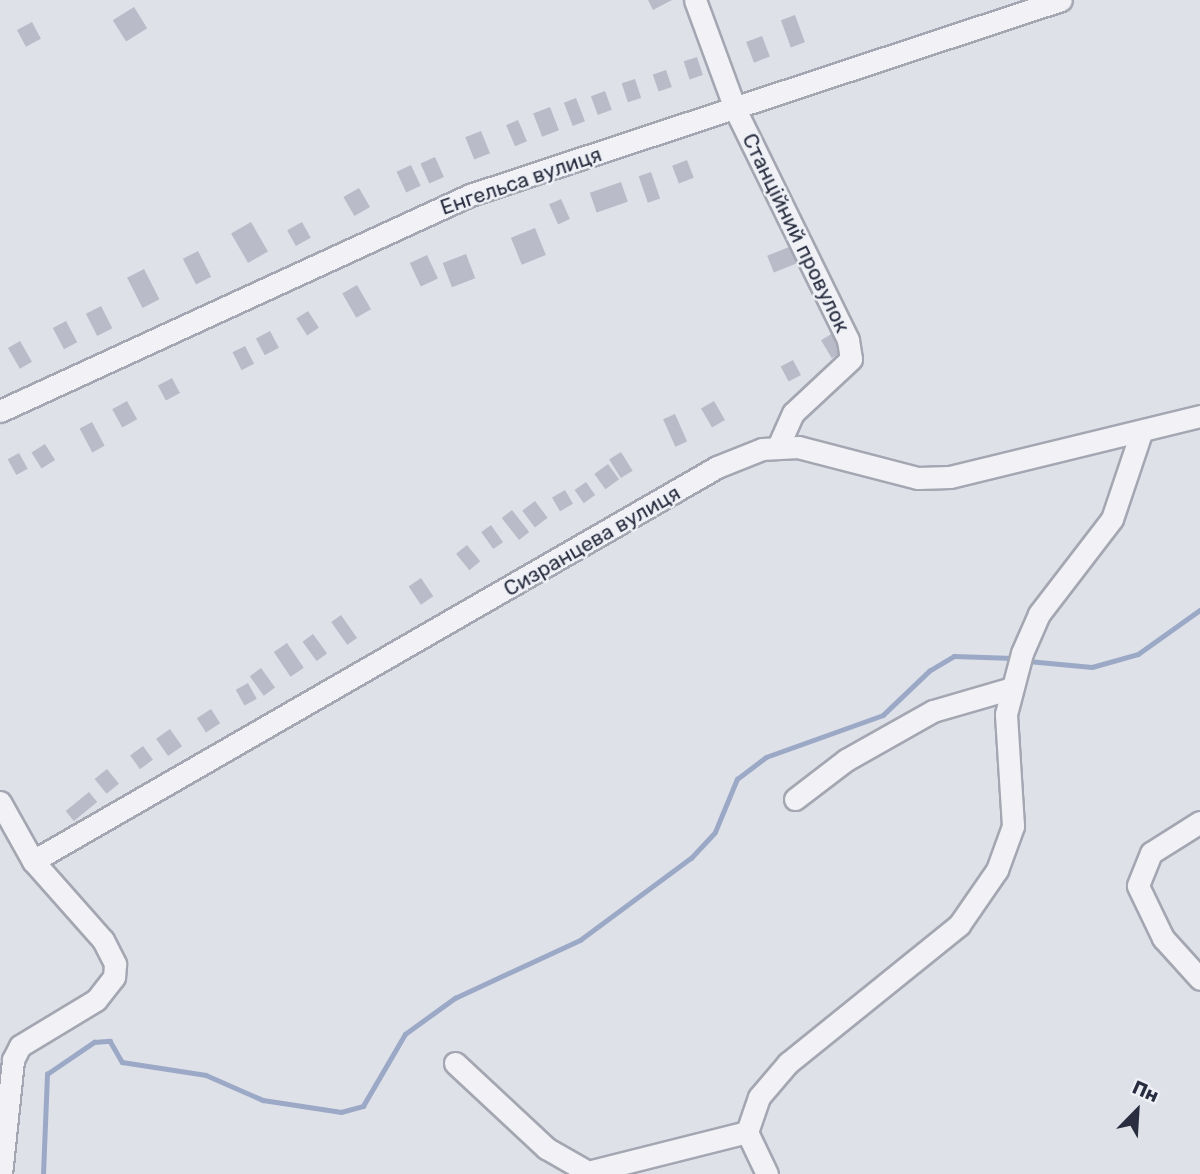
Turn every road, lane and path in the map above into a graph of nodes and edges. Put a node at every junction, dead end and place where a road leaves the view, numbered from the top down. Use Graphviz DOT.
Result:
graph roads {
  1 [pos="695,0"];
  2 [pos="1061,0"];
  3 [pos="735,109"];
  4 [pos="0,411"];
  5 [pos="1200,416"];
  6 [pos="1141,433"];
  7 [pos="778,447"];
  8 [pos="1017,670"];
  9 [pos="795,799"];
  10 [pos="0,802"];
  11 [pos="1200,822"];
  12 [pos="33,861"];
  13 [pos="1200,979"];
  14 [pos="456,1063"];
  15 [pos="747,1132"];
  16 [pos="1,1174"];
  17 [pos="767,1174"];
  1 -- 3 [label="street, Станційний провулок"];
  2 -- 3 [label="street, Енгельса вулиця"];
  3 -- 4 [label="street, Енгельса вулиця"];
  3 -- 7 [label="street, Станційний провулок"];
  5 -- 6 [label="street, Сизранцева вулиця"];
  6 -- 7 [label="street, Сизранцева вулиця"];
  6 -- 8 [label="street"];
  7 -- 12 [label="street, Сизранцева вулиця"];
  8 -- 9 [label="street"];
  8 -- 15 [label="street"];
  10 -- 12 [label="street"];
  11 -- 13 [label="street"];
  12 -- 16 [label="street"];
  14 -- 15 [label="street"];
  15 -- 17 [label="street"];
}
